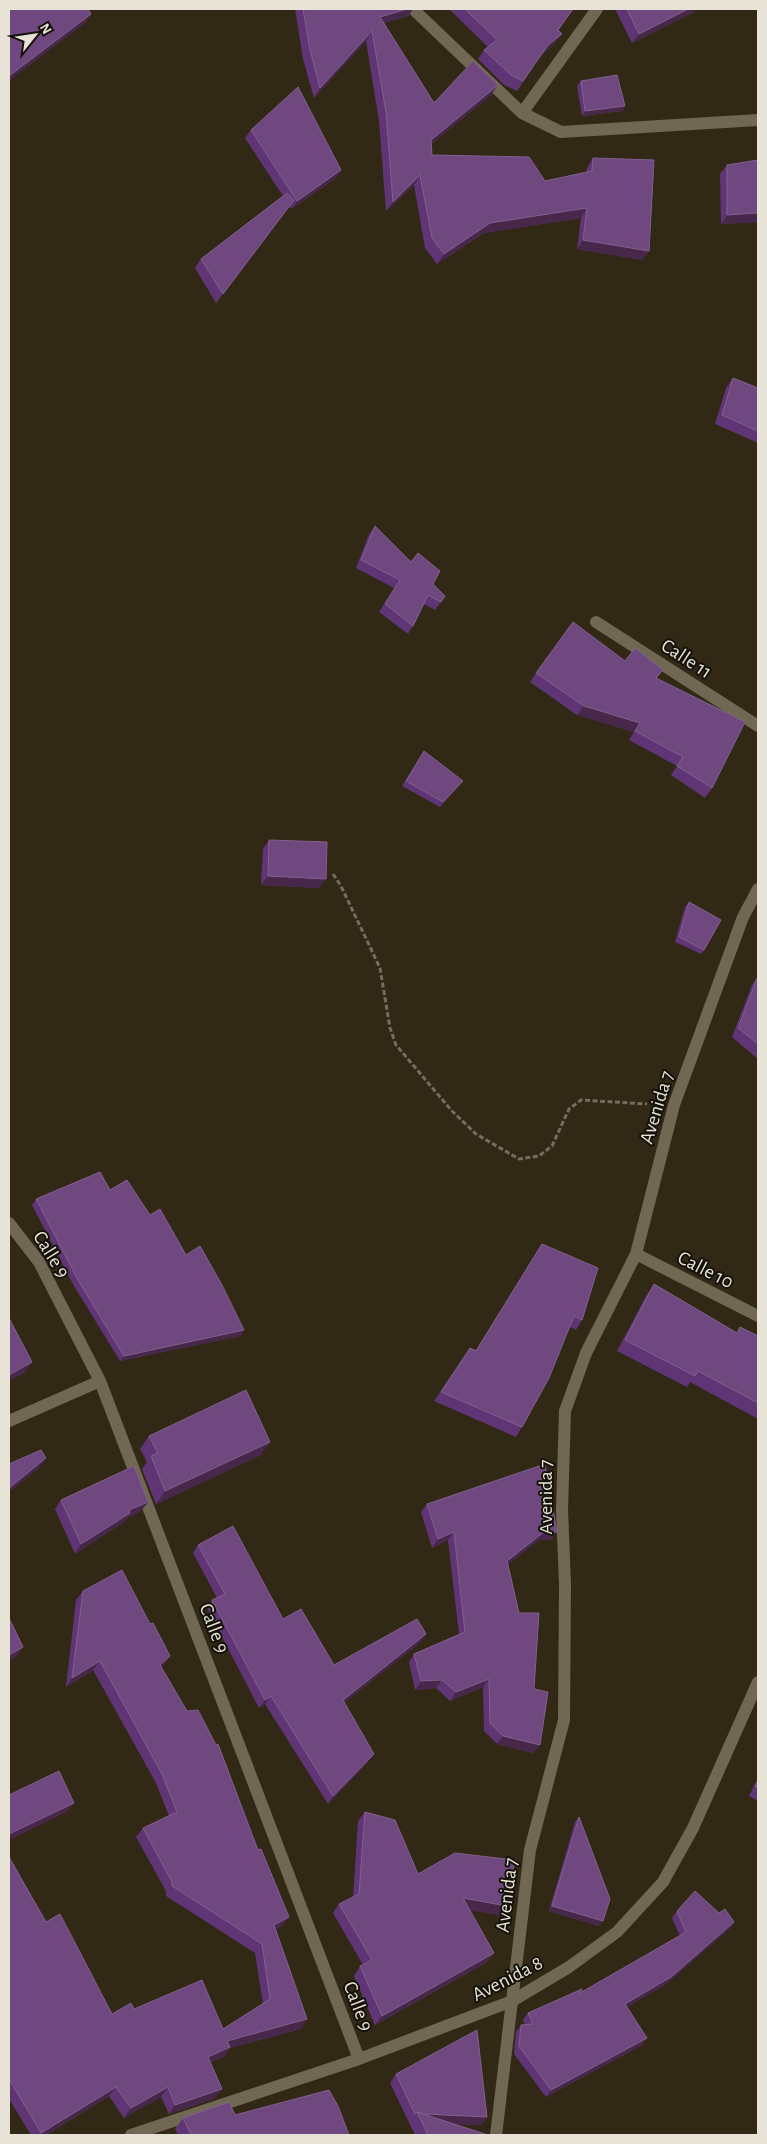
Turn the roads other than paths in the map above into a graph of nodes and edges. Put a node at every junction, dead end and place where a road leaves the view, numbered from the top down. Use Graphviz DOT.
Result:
graph roads {
  1 [pos="413,9"];
  2 [pos="597,9"];
  3 [pos="522,113"];
  4 [pos="758,120"];
  5 [pos="596,622"];
  6 [pos="758,726"];
  7 [pos="758,888"];
  8 [pos="9,1223"];
  9 [pos="636,1254"];
  10 [pos="758,1316"];
  11 [pos="100,1381"];
  12 [pos="9,1421"];
  13 [pos="758,1682"];
  14 [pos="512,2002"];
  15 [pos="359,2059"];
  16 [pos="131,2135"];
  17 [pos="496,2135"];
  1 -- 3 [label="street"];
  2 -- 3 [label="street"];
  3 -- 4 [label="street"];
  5 -- 6 [label="street, Calle 11"];
  7 -- 9 [label="street, Avenida 7"];
  8 -- 11 [label="street, Calle 9"];
  9 -- 10 [label="street, Calle 10"];
  9 -- 14 [label="street, Avenida 7"];
  11 -- 12 [label="street"];
  11 -- 15 [label="street, Calle 9"];
  13 -- 14 [label="street, Avenida 8"];
  14 -- 15 [label="street, Avenida 8"];
  14 -- 17 [label="street, Avenida 7"];
  15 -- 16 [label="street, Avenida 8"];
}
